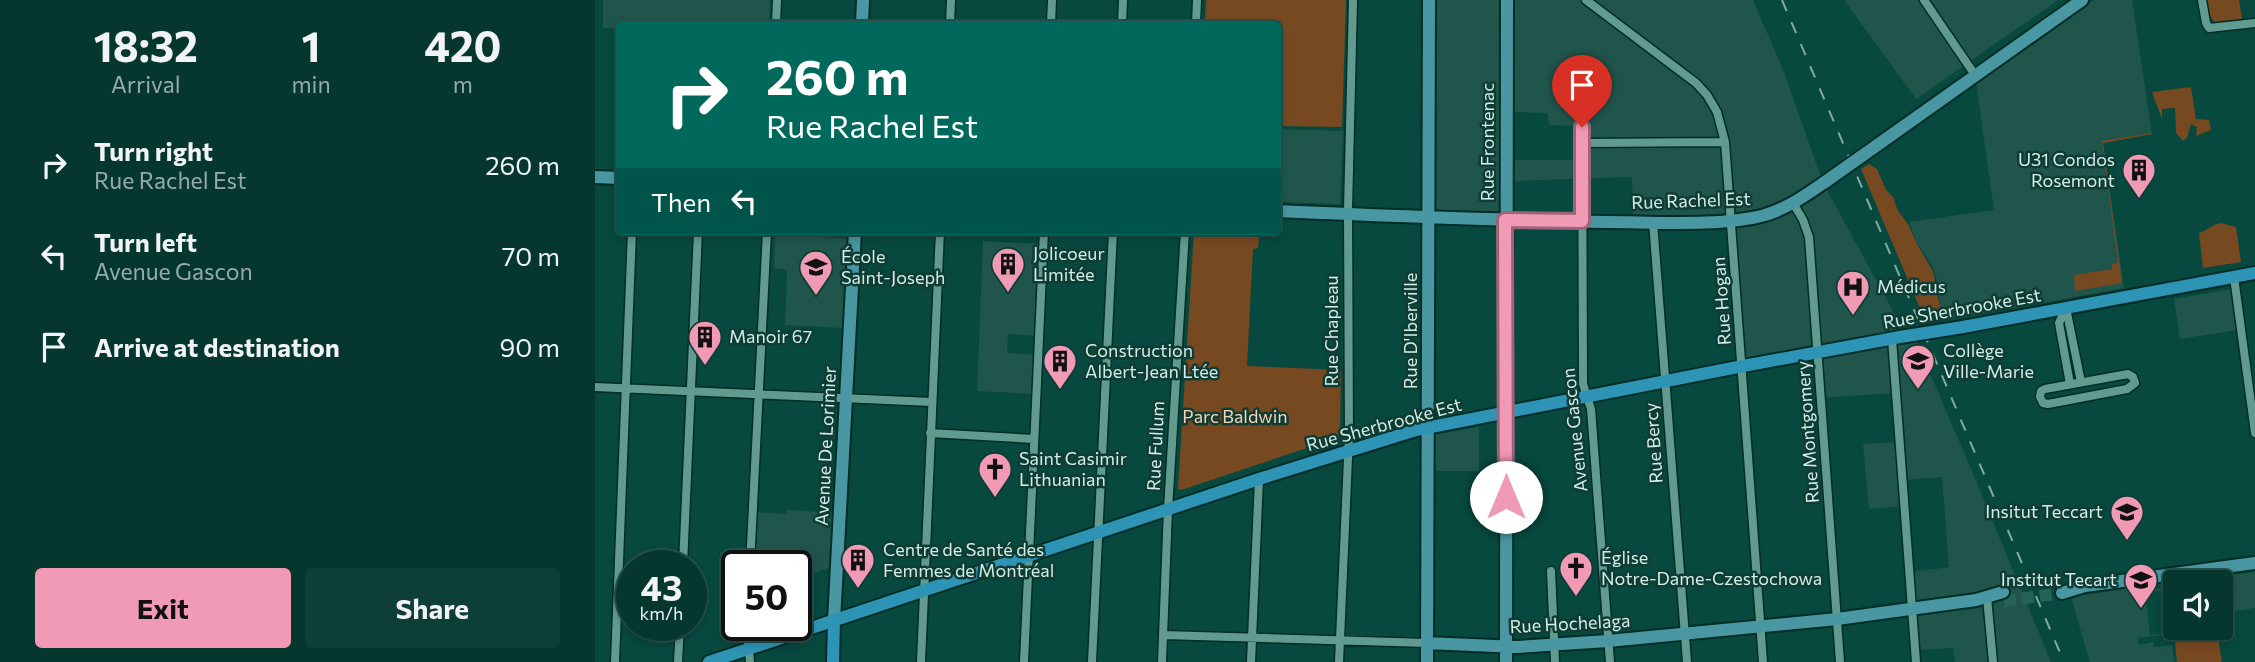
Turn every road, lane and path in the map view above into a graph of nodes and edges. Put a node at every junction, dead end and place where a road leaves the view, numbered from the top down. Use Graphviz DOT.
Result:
graph roads {
  1 [pos="777,0"];
  2 [pos="863,0"];
  3 [pos="951,0"];
  4 [pos="1052,0"];
  5 [pos="1123,0"];
  6 [pos="1197,0"];
  7 [pos="1353,0"];
  8 [pos="1429,0"];
  9 [pos="1507,0"];
  10 [pos="1586,0"];
  11 [pos="1924,0"];
  12 [pos="2082,0"];
  13 [pos="2202,0"];
  14 [pos="776,21"];
  15 [pos="862,21"];
  16 [pos="950,21"];
  17 [pos="1051,21"];
  18 [pos="1122,21"];
  19 [pos="1196,21"];
  20 [pos="2255,23"];
  21 [pos="1975,75"];
  22 [pos="1582,110"];
  23 [pos="1725,142"];
  24 [pos="1583,143"];
  25 [pos="595,177"];
  26 [pos="616,178"];
  27 [pos="1793,203"];
  28 [pos="1281,211"];
  29 [pos="1348,214"];
  30 [pos="1429,218"];
  31 [pos="1505,220"];
  32 [pos="1732,220"];
  33 [pos="1582,221"];
  34 [pos="1653,222"];
  35 [pos="632,235"];
  36 [pos="698,235"];
  37 [pos="767,235"];
  38 [pos="855,235"];
  39 [pos="940,235"];
  40 [pos="1044,235"];
  41 [pos="1113,235"];
  42 [pos="1185,235"];
  43 [pos="2255,273"];
  44 [pos="2234,277"];
  45 [pos="2066,307"];
  46 [pos="1896,338"];
  47 [pos="1818,352"];
  48 [pos="1743,366"];
  49 [pos="1665,381"];
  50 [pos="2081,382"];
  51 [pos="2070,384"];
  52 [pos="595,387"];
  53 [pos="624,389"];
  54 [pos="691,392"];
  55 [pos="759,395"];
  56 [pos="1587,397"];
  57 [pos="845,398"];
  58 [pos="932,402"];
  59 [pos="1506,412"];
  60 [pos="1428,427"];
  61 [pos="930,433"];
  62 [pos="2255,433"];
  63 [pos="1034,439"];
  64 [pos="1347,451"];
  65 [pos="1259,479"];
  66 [pos="1168,509"];
  67 [pos="1098,533"];
  68 [pos="684,550"];
  69 [pos="751,550"];
  70 [pos="1028,555"];
  71 [pos="2255,564"];
  72 [pos="1551,571"];
  73 [pos="2061,589"];
  74 [pos="924,591"];
  75 [pos="2003,596"];
  76 [pos="1984,599"];
  77 [pos="1912,609"];
  78 [pos="1837,619"];
  79 [pos="835,621"];
  80 [pos="1761,627"];
  81 [pos="1164,635"];
  82 [pos="1685,635"];
  83 [pos="1252,638"];
  84 [pos="679,641"];
  85 [pos="1340,641"];
  86 [pos="1608,641"];
  87 [pos="1427,643"];
  88 [pos="1506,646"];
  89 [pos="1554,646"];
  90 [pos="749,656"];
  91 [pos="615,662"];
  92 [pos="678,662"];
  93 [pos="709,662"];
  94 [pos="832,662"];
  95 [pos="921,662"];
  96 [pos="1024,662"];
  97 [pos="1092,662"];
  98 [pos="1162,662"];
  99 [pos="1251,662"];
  100 [pos="1339,662"];
  101 [pos="1427,662"];
  102 [pos="1506,662"];
  103 [pos="1555,662"];
  104 [pos="1610,662"];
  105 [pos="1687,662"];
  106 [pos="1763,662"];
  107 [pos="1840,662"];
  108 [pos="1916,662"];
  109 [pos="1993,662"];
  1 -- 14 [label="street"];
  2 -- 15 [label="main road"];
  3 -- 16 [label="street"];
  4 -- 17 [label="street"];
  5 -- 18 [label="street"];
  6 -- 19 [label="street"];
  7 -- 29 [label="street, Rue Chapleau"];
  8 -- 30 [label="main road, Rue D'Iberville"];
  9 -- 31 [label="main road, Rue Frontenac"];
  10 -- 23 [label="street, Rue Hogan"];
  11 -- 21 [label="street"];
  12 -- 21 [label="main road, Rue Rachel Est"];
  13 -- 20 [label="street"];
  21 -- 27 [label="main road, Rue Rachel Est, bridge"];
  22 -- 24 [label="street, Avenue Gascon"];
  23 -- 24 [label="street"];
  23 -- 32 [label="street, Rue Hogan"];
  24 -- 33 [label="street, Avenue Gascon"];
  25 -- 26 [label="main road"];
  27 -- 32 [label="main road, Rue Rachel Est"];
  27 -- 47 [label="street, Rue Montgomery"];
  28 -- 29 [label="main road, Rue Rachel Est"];
  29 -- 30 [label="main road, Rue Rachel Est"];
  29 -- 64 [label="street, Rue Chapleau"];
  30 -- 31 [label="main road, Rue Rachel Est"];
  30 -- 60 [label="main road, Rue D'Iberville"];
  31 -- 33 [label="main road, Rue Rachel Est"];
  31 -- 59 [label="main road, Rue Frontenac"];
  32 -- 34 [label="main road, Rue Rachel Est"];
  32 -- 48 [label="street, Rue Hogan"];
  33 -- 34 [label="main road, Rue Rachel Est"];
  33 -- 56 [label="street, Avenue Gascon"];
  34 -- 49 [label="street, Rue Bercy"];
  35 -- 53 [label="street"];
  36 -- 54 [label="street"];
  37 -- 55 [label="street"];
  38 -- 57 [label="main road, Avenue De Lorimier"];
  39 -- 58 [label="street"];
  40 -- 63 [label="street"];
  41 -- 67 [label="street"];
  42 -- 66 [label="street, Rue Fullum"];
  43 -- 44 [label="main road, Rue Sherbrooke Est"];
  44 -- 45 [label="main road, Rue Sherbrooke Est"];
  44 -- 62 [label="street"];
  45 -- 46 [label="main road, Rue Sherbrooke Est, bridge"];
  45 -- 50 [label="street"];
  45 -- 51 [label="street"];
  46 -- 47 [label="main road, Rue Sherbrooke Est"];
  46 -- 77 [label="street"];
  47 -- 48 [label="main road, Rue Sherbrooke Est"];
  47 -- 78 [label="street, Rue Montgomery"];
  48 -- 49 [label="main road, Rue Sherbrooke Est"];
  48 -- 80 [label="street, Rue Hogan"];
  49 -- 56 [label="main road, Rue Sherbrooke Est"];
  49 -- 82 [label="street, Rue Bercy"];
  50 -- 51 [label="street"];
  50 -- 51 [label="street"];
  52 -- 53 [label="street"];
  53 -- 54 [label="street"];
  53 -- 91 [label="street"];
  54 -- 55 [label="street"];
  54 -- 68 [label="street"];
  55 -- 57 [label="street"];
  55 -- 69 [label="street"];
  56 -- 59 [label="main road, Rue Sherbrooke Est"];
  56 -- 86 [label="street, Avenue Gascon"];
  57 -- 58 [label="street"];
  57 -- 79 [label="main road, Avenue De Lorimier"];
  58 -- 61 [label="street"];
  59 -- 60 [label="main road, Rue Sherbrooke Est"];
  59 -- 88 [label="main road, Rue Frontenac"];
  60 -- 64 [label="main road, Rue Sherbrooke Est"];
  60 -- 87 [label="main road, Rue D'Iberville"];
  61 -- 63 [label="street"];
  61 -- 74 [label="street"];
  63 -- 70 [label="street"];
  64 -- 65 [label="main road, Rue Sherbrooke Est"];
  64 -- 85 [label="street, Rue Chapleau"];
  65 -- 66 [label="main road, Rue Sherbrooke Est"];
  65 -- 83 [label="street"];
  66 -- 67 [label="main road, Rue Sherbrooke Est"];
  66 -- 81 [label="street, Rue Fullum"];
  67 -- 70 [label="main road, Rue Sherbrooke Est"];
  67 -- 97 [label="street"];
  70 -- 74 [label="main road, Rue Sherbrooke Est"];
  70 -- 96 [label="street"];
  71 -- 73 [label="main road"];
  72 -- 89 [label="street"];
  74 -- 79 [label="main road, Rue Sherbrooke Est"];
  74 -- 95 [label="street"];
  75 -- 76 [label="main road, Rue Hochelaga"];
  76 -- 77 [label="main road, Rue Hochelaga"];
  76 -- 109 [label="street"];
  77 -- 78 [label="main road, Rue Hochelaga"];
  77 -- 108 [label="street"];
  78 -- 80 [label="main road, Rue Hochelaga"];
  78 -- 107 [label="street, Rue Montgomery"];
  79 -- 90 [label="main road, Rue Sherbrooke Est"];
  79 -- 94 [label="main road, Avenue De Lorimier"];
  80 -- 82 [label="main road, Rue Hochelaga"];
  80 -- 106 [label="street, Rue Hogan"];
  81 -- 83 [label="street, Rue Hochelaga"];
  81 -- 98 [label="street, Rue Fullum"];
  82 -- 86 [label="main road, Rue Hochelaga"];
  82 -- 105 [label="street, Rue Bercy"];
  83 -- 85 [label="street, Rue Hochelaga"];
  83 -- 99 [label="street"];
  84 -- 92 [label="street"];
  85 -- 87 [label="street, Rue Hochelaga"];
  85 -- 100 [label="street, Rue Chapleau"];
  86 -- 89 [label="main road, Rue Hochelaga"];
  86 -- 104 [label="street, Avenue Gascon"];
  87 -- 88 [label="main road, Rue Hochelaga"];
  87 -- 101 [label="main road, Rue D'Iberville"];
  88 -- 89 [label="main road, Rue Hochelaga"];
  88 -- 102 [label="main road, Rue Frontenac"];
  89 -- 103 [label="street"];
  90 -- 93 [label="main road, Rue Sherbrooke Est"];
}
